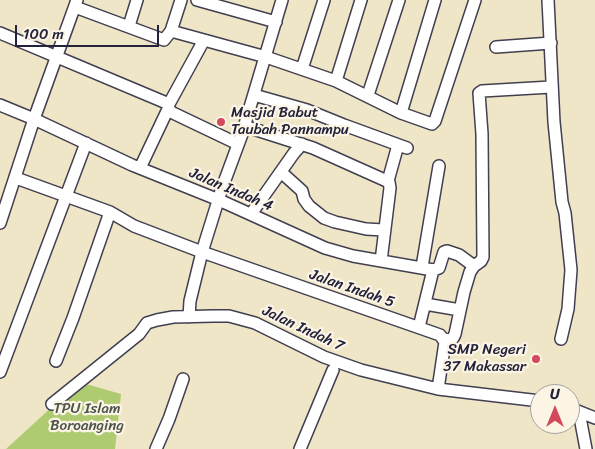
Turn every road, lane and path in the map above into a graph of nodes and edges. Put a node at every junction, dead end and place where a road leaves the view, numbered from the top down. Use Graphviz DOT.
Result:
graph roads {
  1 [pos="137,0"];
  2 [pos="181,0"];
  3 [pos="197,0"];
  4 [pos="282,0"];
  5 [pos="324,0"];
  6 [pos="361,0"];
  7 [pos="399,0"];
  8 [pos="435,0"];
  9 [pos="475,0"];
  10 [pos="548,0"];
  11 [pos="76,3"];
  12 [pos="276,22"];
  13 [pos="129,26"];
  14 [pos="171,31"];
  15 [pos="0,33"];
  16 [pos="204,40"];
  17 [pos="550,43"];
  18 [pos="496,47"];
  19 [pos="57,57"];
  20 [pos="266,57"];
  21 [pos="302,69"];
  22 [pos="336,81"];
  23 [pos="551,87"];
  24 [pos="254,95"];
  25 [pos="368,95"];
  26 [pos="0,105"];
  27 [pos="169,107"];
  28 [pos="401,113"];
  29 [pos="34,119"];
  30 [pos="244,126"];
  31 [pos="86,143"];
  32 [pos="238,144"];
  33 [pos="302,144"];
  34 [pos="439,166"];
  35 [pos="140,168"];
  36 [pos="281,172"];
  37 [pos="16,178"];
  38 [pos="388,181"];
  39 [pos="66,195"];
  40 [pos="219,200"];
  41 [pos="110,212"];
  42 [pos="250,214"];
  43 [pos="1,218"];
  44 [pos="384,230"];
  45 [pos="202,252"];
  46 [pos="381,261"];
  47 [pos="474,266"];
  48 [pos="428,269"];
  49 [pos="425,304"];
  50 [pos="460,310"];
  51 [pos="189,317"];
  52 [pos="418,327"];
  53 [pos="444,339"];
  54 [pos="561,339"];
  55 [pos="56,361"];
  56 [pos="333,370"];
  57 [pos="0,372"];
  58 [pos="183,379"];
  59 [pos="438,389"];
  60 [pos="530,400"];
  61 [pos="52,404"];
  62 [pos="580,412"];
  63 [pos="595,418"];
  64 [pos="580,428"];
  65 [pos="156,449"];
  66 [pos="300,449"];
  67 [pos="586,449"];
  1 -- 13 [label="street"];
  2 -- 14 [label="street"];
  3 -- 12 [label="street"];
  4 -- 12 [label="street"];
  5 -- 21 [label="street"];
  6 -- 22 [label="street"];
  7 -- 25 [label="street"];
  8 -- 28 [label="street"];
  9 -- 28 [label="street"];
  10 -- 17 [label="street"];
  11 -- 13 [label="street"];
  11 -- 19 [label="street"];
  12 -- 20 [label="street"];
  13 -- 14 [label="street"];
  14 -- 16 [label="street"];
  15 -- 19 [label="street"];
  16 -- 20 [label="street"];
  16 -- 27 [label="street"];
  17 -- 18 [label="street"];
  17 -- 23 [label="street"];
  19 -- 27 [label="street"];
  19 -- 29 [label="street"];
  20 -- 21 [label="street"];
  20 -- 24 [label="street"];
  21 -- 22 [label="street"];
  22 -- 25 [label="street"];
  23 -- 47 [label="street"];
  23 -- 54 [label="street"];
  24 -- 30 [label="street"];
  24 -- 38 [label="street"];
  25 -- 28 [label="street"];
  26 -- 29 [label="street, Jalan Indah 4"];
  27 -- 32 [label="street"];
  27 -- 35 [label="street"];
  29 -- 31 [label="street, Jalan Indah 4"];
  29 -- 37 [label="street"];
  30 -- 32 [label="street"];
  30 -- 33 [label="street"];
  31 -- 35 [label="street, Jalan Indah 4"];
  31 -- 39 [label="street"];
  32 -- 40 [label="street"];
  33 -- 36 [label="street"];
  33 -- 38 [label="street"];
  34 -- 48 [label="street"];
  35 -- 40 [label="street, Jalan Indah 4"];
  36 -- 42 [label="street"];
  36 -- 44 [label="street"];
  37 -- 39 [label="street, Jalan Indah 5"];
  37 -- 43 [label="street"];
  38 -- 44 [label="street"];
  39 -- 41 [label="street, Jalan Indah 5"];
  39 -- 57 [label="street"];
  40 -- 42 [label="street, Jalan Indah 4"];
  40 -- 45 [label="street"];
  41 -- 45 [label="street, Jalan Indah 5"];
  41 -- 55 [label="street"];
  42 -- 46 [label="street, Jalan Indah 4"];
  44 -- 46 [label="street"];
  45 -- 51 [label="street"];
  45 -- 52 [label="street, Jalan Indah 5"];
  46 -- 48 [label="street, Jalan Indah 4"];
  47 -- 48 [label="street"];
  47 -- 50 [label="street"];
  48 -- 49 [label="street"];
  49 -- 50 [label="street"];
  49 -- 52 [label="street"];
  50 -- 53 [label="street"];
  51 -- 59 [label="street, Jalan Indah 7"];
  51 -- 61 [label="street, Jalan Indah 7"];
  52 -- 53 [label="street, Jalan Indah 5"];
  53 -- 59 [label="street"];
  56 -- 66 [label="street"];
  58 -- 65 [label="street"];
  59 -- 60 [label="street, Jalan Indah 7"];
  62 -- 63 [label="street"];
  64 -- 67 [label="street"];
}
